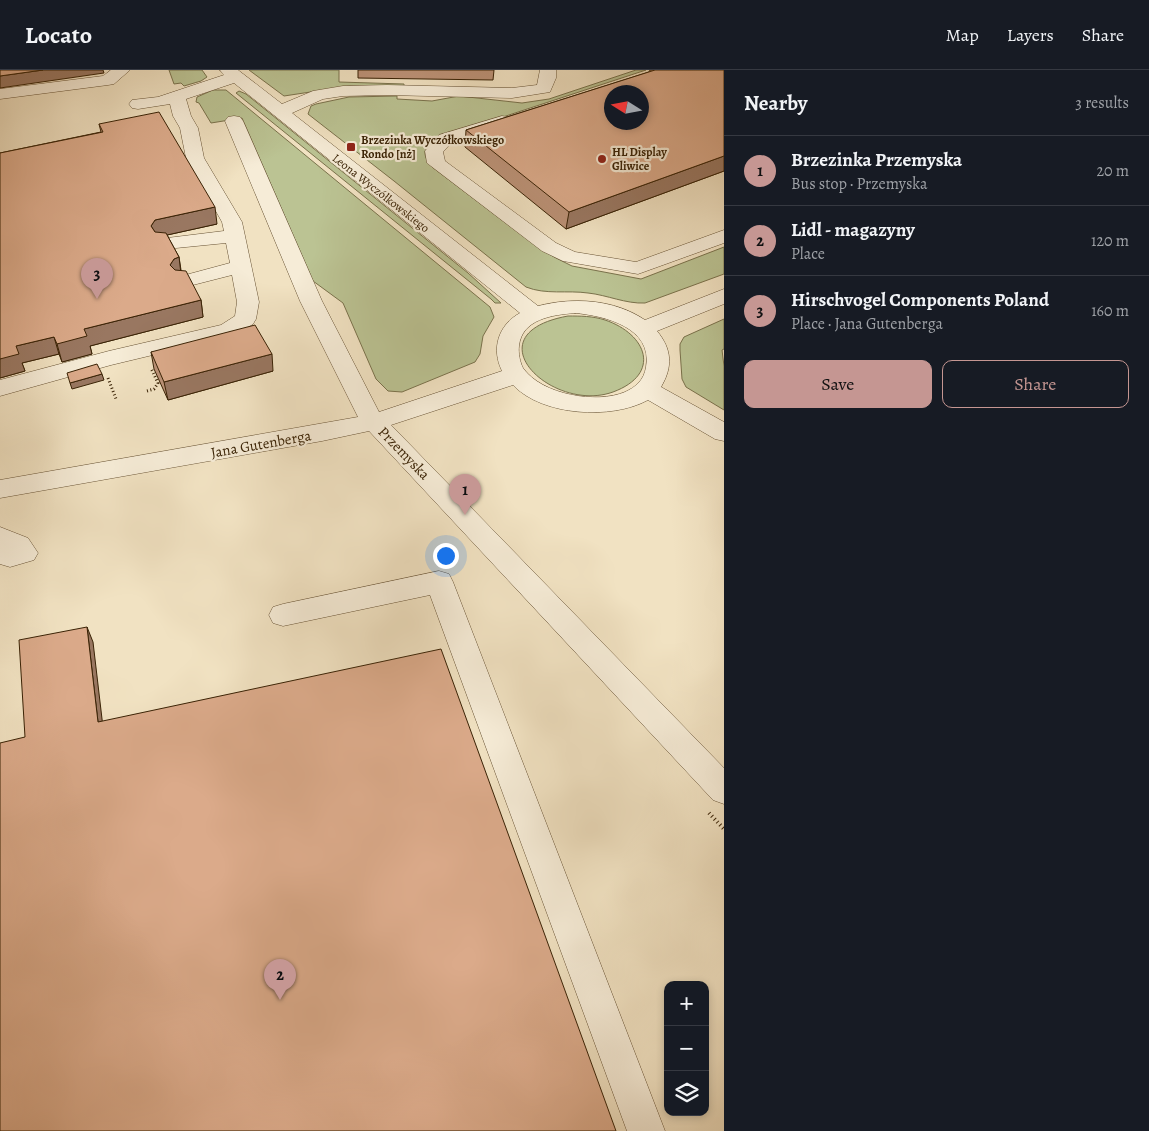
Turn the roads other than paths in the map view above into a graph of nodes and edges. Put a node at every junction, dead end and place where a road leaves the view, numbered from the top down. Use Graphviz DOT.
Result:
graph roads {
  1 [pos="122,70"];
  2 [pos="548,70"];
  3 [pos="232,74"];
  4 [pos="0,94"];
  5 [pos="279,112"];
  6 [pos="518,115"];
  7 [pos="234,121"];
  8 [pos="235,236"];
  9 [pos="724,236"];
  10 [pos="166,244"];
  11 [pos="241,266"];
  12 [pos="185,281"];
  13 [pos="724,296"];
  14 [pos="535,314"];
  15 [pos="642,328"];
  16 [pos="515,374"];
  17 [pos="0,388"];
  18 [pos="647,389"];
  19 [pos="374,422"];
  20 [pos="724,432"];
  21 [pos="0,489"];
  22 [pos="0,537"];
  23 [pos="0,553"];
  24 [pos="283,615"];
  25 [pos="724,790"];
  26 [pos="646,1131"];
  1 -- 4 [label="street"];
  2 -- 5 [label="street"];
  3 -- 5 [label="street, Leona Wyczółkowskiego"];
  3 -- 8 [label="street"];
  5 -- 14 [label="street, Leona Wyczółkowskiego"];
  6 -- 9 [label="street"];
  7 -- 19 [label="street, Przemyska"];
  8 -- 10 [label="street"];
  8 -- 11 [label="street"];
  11 -- 12 [label="street"];
  11 -- 17 [label="street"];
  13 -- 15 [label="street"];
  14 -- 15 [label="street"];
  14 -- 16 [label="street"];
  15 -- 18 [label="street"];
  16 -- 18 [label="street"];
  16 -- 19 [label="street, Jana Gutenberga"];
  18 -- 20 [label="street"];
  19 -- 21 [label="street, Jana Gutenberga"];
  19 -- 25 [label="street, Przemyska"];
  22 -- 23 [label="street"];
  24 -- 26 [label="street"];
}
